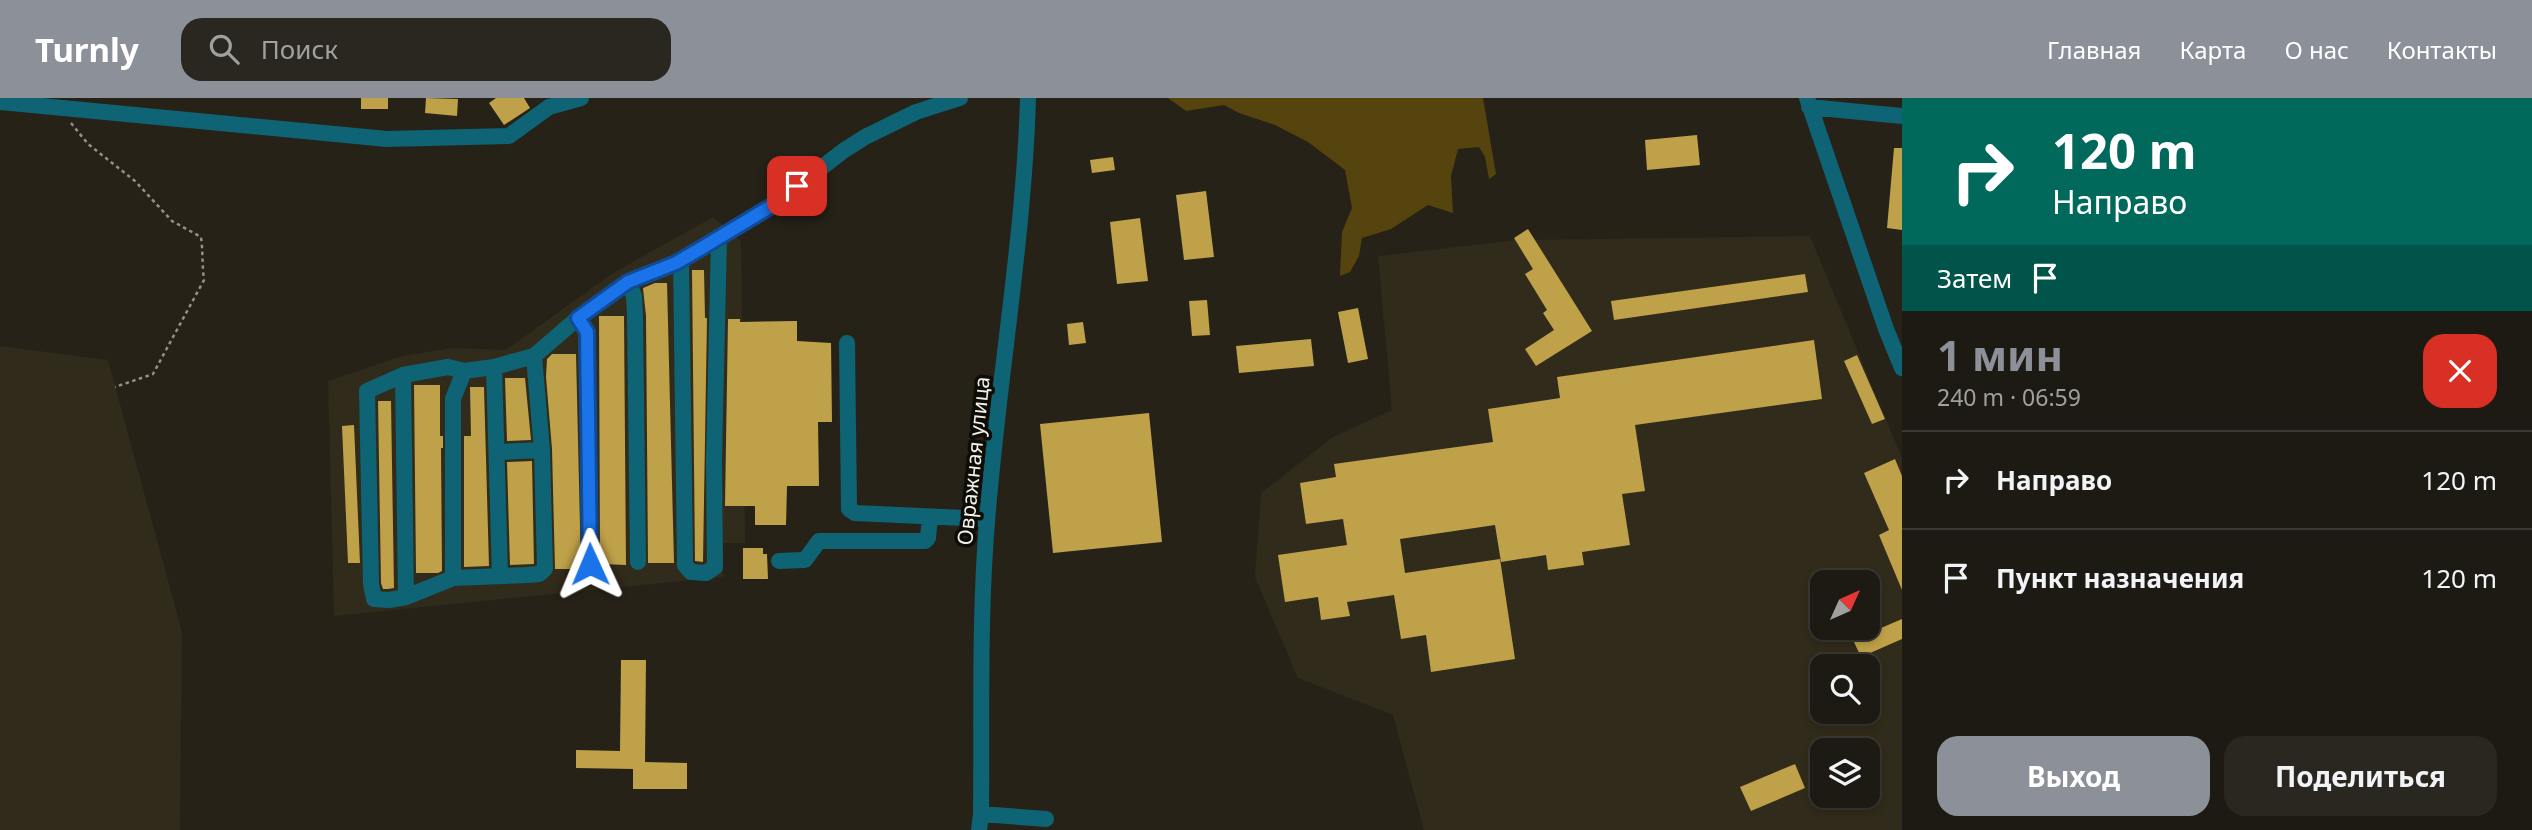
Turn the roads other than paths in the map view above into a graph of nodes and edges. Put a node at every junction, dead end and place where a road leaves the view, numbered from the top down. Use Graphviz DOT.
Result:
graph roads {
  1 [pos="581,98"];
  2 [pos="960,98"];
  3 [pos="1028,98"];
  4 [pos="20,100"];
  5 [pos="0,102"];
  6 [pos="546,102"];
  7 [pos="1808,103"];
  8 [pos="1902,116"];
  9 [pos="719,238"];
  10 [pos="681,260"];
  11 [pos="628,282"];
  12 [pos="578,318"];
  13 [pos="1894,329"];
  14 [pos="847,343"];
  15 [pos="534,356"];
  16 [pos="494,367"];
  17 [pos="1902,368"];
  18 [pos="464,371"];
  19 [pos="403,375"];
  20 [pos="542,450"];
  21 [pos="498,452"];
  22 [pos="930,517"];
  23 [pos="987,519"];
  24 [pos="779,561"];
  25 [pos="638,562"];
  26 [pos="590,564"];
  27 [pos="500,576"];
  28 [pos="453,578"];
  29 [pos="406,597"];
  30 [pos="1046,819"];
  31 [pos="980,822"];
  1 -- 6 [label="street"];
  2 -- 9 [label="street"];
  3 -- 23 [label="street, Овражная улица"];
  4 -- 5 [label="street"];
  4 -- 6 [label="street"];
  7 -- 8 [label="street"];
  7 -- 13 [label="street"];
  9 -- 10 [label="street"];
  9 -- 10 [label="street"];
  10 -- 11 [label="street"];
  11 -- 12 [label="street"];
  11 -- 25 [label="street"];
  12 -- 15 [label="street"];
  12 -- 26 [label="street"];
  13 -- 17 [label="street"];
  14 -- 22 [label="street"];
  15 -- 16 [label="street"];
  15 -- 20 [label="street"];
  16 -- 18 [label="street"];
  16 -- 21 [label="street"];
  18 -- 19 [label="street"];
  18 -- 28 [label="street"];
  19 -- 29 [label="street"];
  19 -- 29 [label="street"];
  20 -- 21 [label="street"];
  20 -- 27 [label="street"];
  21 -- 27 [label="street"];
  22 -- 23 [label="street"];
  22 -- 24 [label="street"];
  23 -- 31 [label="street, Овражная улица"];
  27 -- 28 [label="street"];
  28 -- 29 [label="street"];
  30 -- 31 [label="street"];
}
